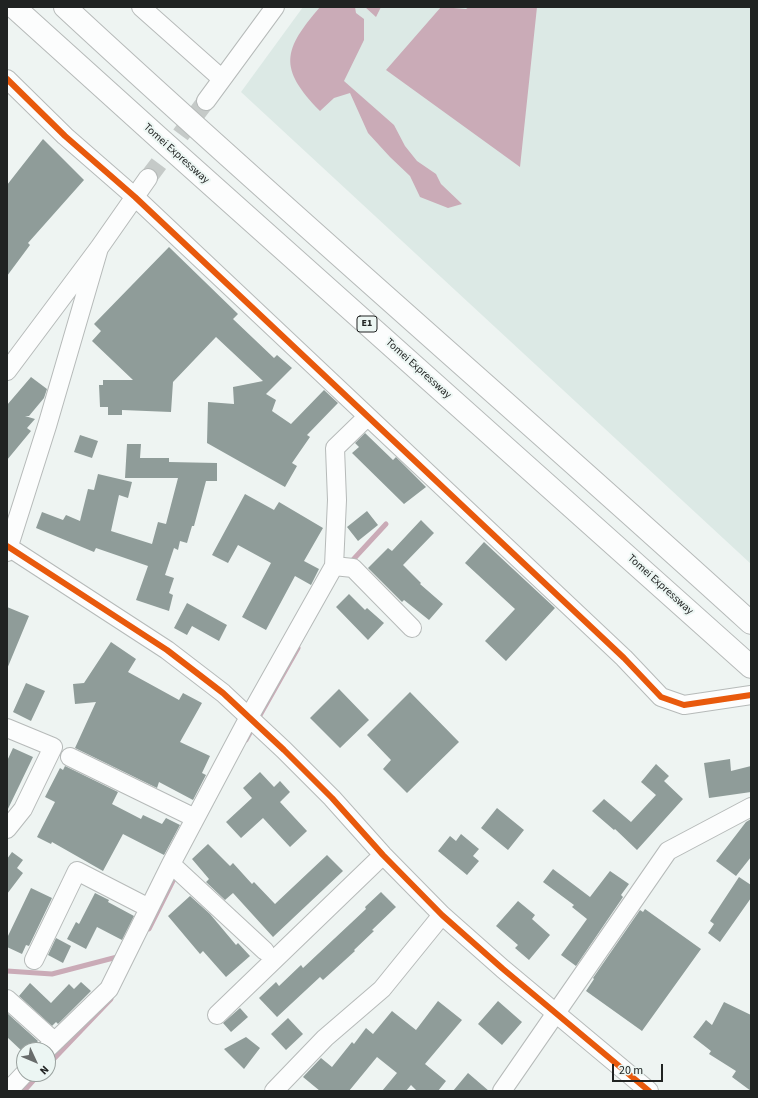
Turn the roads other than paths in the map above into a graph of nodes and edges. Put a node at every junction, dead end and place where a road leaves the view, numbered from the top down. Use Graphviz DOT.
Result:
graph roads {
  1 [pos="14,7"];
  2 [pos="65,7"];
  3 [pos="141,7"];
  4 [pos="275,7"];
  5 [pos="7,79"];
  6 [pos="222,79"];
  7 [pos="206,101"];
  8 [pos="148,178"];
  9 [pos="135,197"];
  10 [pos="99,248"];
  11 [pos="13,350"];
  12 [pos="7,371"];
  13 [pos="367,417"];
  14 [pos="8,548"];
  15 [pos="334,566"];
  16 [pos="746,618"];
  17 [pos="412,628"];
  18 [pos="751,667"];
  19 [pos="748,698"];
  20 [pos="249,717"];
  21 [pos="7,728"];
  22 [pos="70,757"];
  23 [pos="751,807"];
  24 [pos="195,818"];
  25 [pos="7,829"];
  26 [pos="383,855"];
  27 [pos="171,864"];
  28 [pos="149,908"];
  29 [pos="442,915"];
  30 [pos="265,951"];
  31 [pos="34,960"];
  32 [pos="7,999"];
  33 [pos="556,1013"];
  34 [pos="217,1015"];
  35 [pos="46,1042"];
  36 [pos="54,1042"];
  37 [pos="16,1081"];
  38 [pos="8,1088"];
  39 [pos="274,1091"];
  40 [pos="502,1091"];
  41 [pos="649,1091"];
  1 -- 18 [label="highway, Tomei Expressway / E1"];
  2 -- 16 [label="highway"];
  3 -- 6 [label="street"];
  4 -- 6 [label="street"];
  5 -- 9 [label="street"];
  6 -- 7 [label="street"];
  8 -- 9 [label="street"];
  9 -- 10 [label="street"];
  9 -- 13 [label="street"];
  10 -- 11 [label="street"];
  10 -- 14 [label="street"];
  11 -- 12 [label="street"];
  13 -- 15 [label="street"];
  13 -- 19 [label="street"];
  14 -- 20 [label="street"];
  15 -- 17 [label="street"];
  15 -- 20 [label="street"];
  20 -- 24 [label="street"];
  20 -- 26 [label="street"];
  21 -- 25 [label="street"];
  22 -- 24 [label="street"];
  23 -- 33 [label="street"];
  24 -- 27 [label="street"];
  26 -- 29 [label="street"];
  26 -- 34 [label="street"];
  27 -- 28 [label="street"];
  27 -- 30 [label="street"];
  28 -- 31 [label="street"];
  28 -- 36 [label="street"];
  29 -- 33 [label="street"];
  29 -- 39 [label="street"];
  32 -- 35 [label="street"];
  33 -- 40 [label="street"];
  33 -- 41 [label="street"];
  37 -- 38 [label="street"];
}
